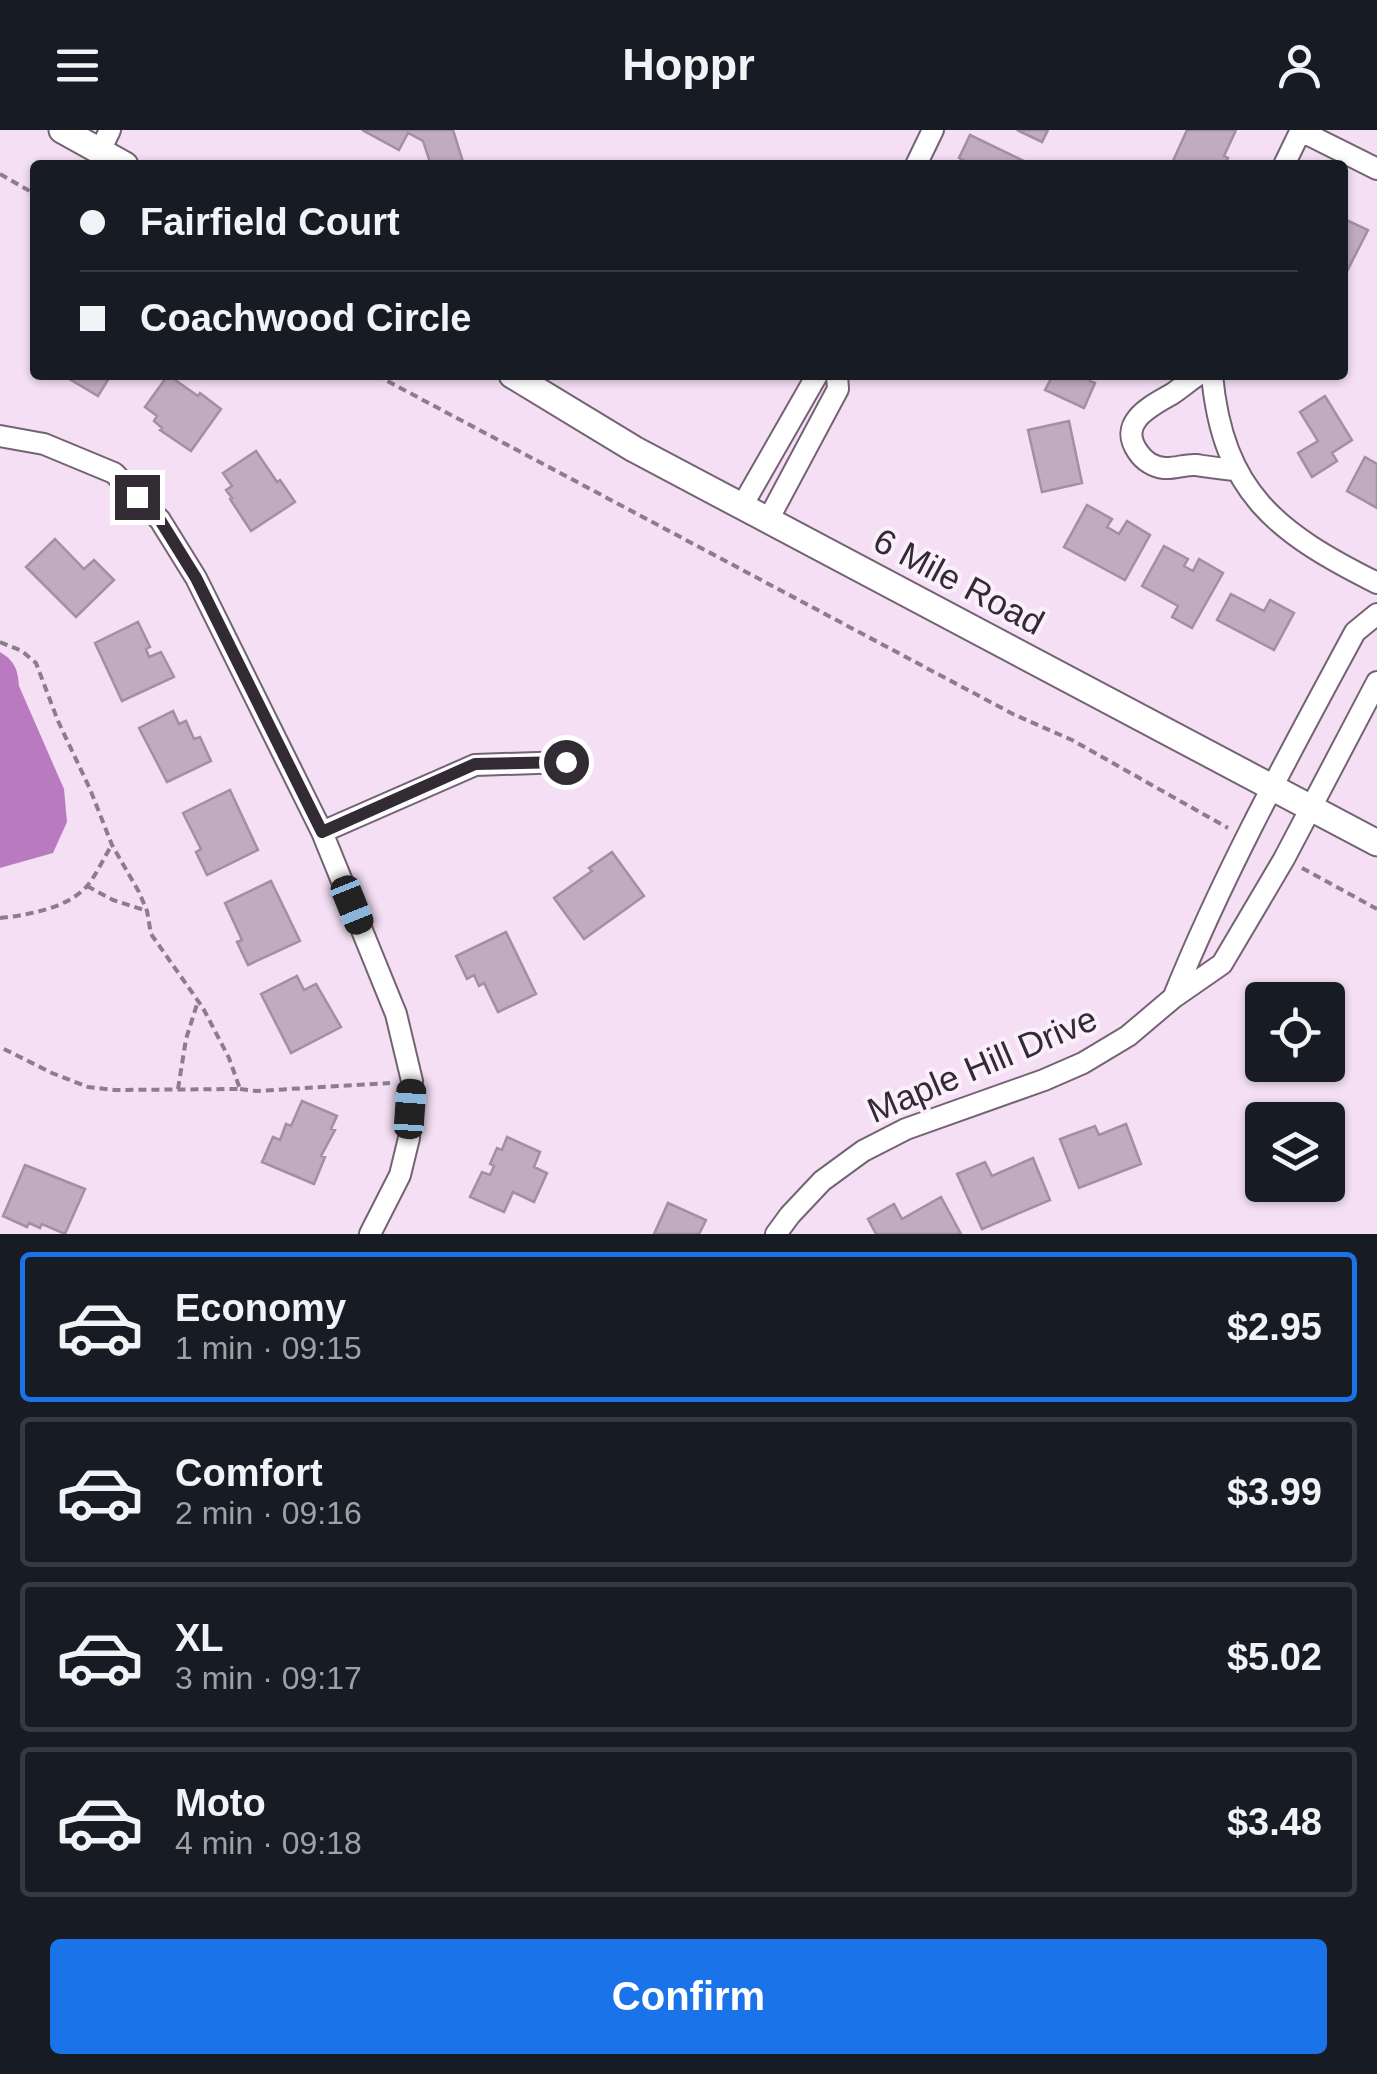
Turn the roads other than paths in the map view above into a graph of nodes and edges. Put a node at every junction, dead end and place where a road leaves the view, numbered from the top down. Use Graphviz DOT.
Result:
graph roads {
  1 [pos="62,130"];
  2 [pos="933,130"];
  3 [pos="1301,130"];
  4 [pos="105,140"];
  5 [pos="121,160"];
  6 [pos="918,160"];
  7 [pos="1286,160"];
  8 [pos="1377,170"];
  9 [pos="520,380"];
  10 [pos="814,380"];
  11 [pos="837,380"];
  12 [pos="1192,380"];
  13 [pos="1212,380"];
  14 [pos="0,436"];
  15 [pos="1236,470"];
  16 [pos="742,506"];
  17 [pos="768,520"];
  18 [pos="1377,583"];
  19 [pos="1377,614"];
  20 [pos="1377,682"];
  21 [pos="566,762"];
  22 [pos="1272,787"];
  23 [pos="1311,807"];
  24 [pos="322,832"];
  25 [pos="1377,843"];
  26 [pos="1173,998"];
  27 [pos="370,1234"];
  28 [pos="776,1234"];
  1 -- 4 [label="street"];
  2 -- 6 [label="street"];
  3 -- 7 [label="street"];
  3 -- 8 [label="street"];
  4 -- 5 [label="street"];
  9 -- 16 [label="street, 6 Mile Road"];
  10 -- 16 [label="street"];
  11 -- 17 [label="street"];
  12 -- 15 [label="street"];
  13 -- 15 [label="street"];
  14 -- 24 [label="street"];
  15 -- 18 [label="street"];
  16 -- 17 [label="street, 6 Mile Road"];
  17 -- 22 [label="street, 6 Mile Road"];
  19 -- 22 [label="street, Maple Hill Drive"];
  20 -- 23 [label="street, Maple Hill Drive"];
  21 -- 24 [label="street"];
  22 -- 23 [label="street, 6 Mile Road"];
  22 -- 26 [label="street, Maple Hill Drive"];
  23 -- 25 [label="street, 6 Mile Road"];
  23 -- 26 [label="street, Maple Hill Drive"];
  24 -- 27 [label="street"];
  26 -- 28 [label="street, Maple Hill Drive"];
}
